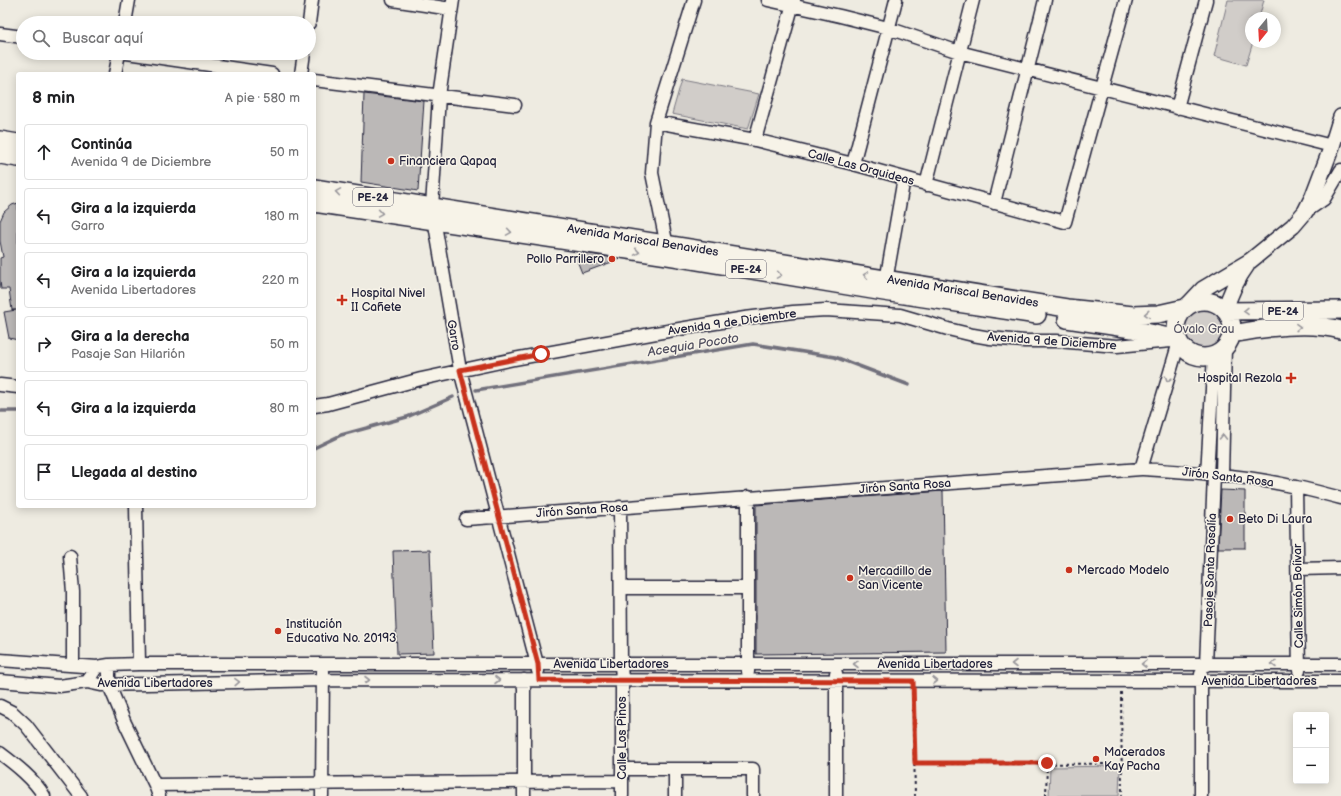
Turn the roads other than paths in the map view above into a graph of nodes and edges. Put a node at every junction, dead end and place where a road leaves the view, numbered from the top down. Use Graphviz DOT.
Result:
graph roads {
  1 [pos="128,0"];
  2 [pos="312,0"];
  3 [pos="393,0"];
  4 [pos="694,0"];
  5 [pos="768,0"];
  6 [pos="896,0"];
  7 [pos="973,0"];
  8 [pos="1045,0"];
  9 [pos="1126,0"];
  10 [pos="1206,0"];
  11 [pos="793,3"];
  12 [pos="452,4"];
  13 [pos="125,16"];
  14 [pos="310,16"];
  15 [pos="888,28"];
  16 [pos="0,34"];
  17 [pos="16,36"];
  18 [pos="959,52"];
  19 [pos="118,60"];
  20 [pos="175,60"];
  21 [pos="303,60"];
  22 [pos="1028,69"];
  23 [pos="116,72"];
  24 [pos="258,72"];
  25 [pos="301,72"];
  26 [pos="316,80"];
  27 [pos="1102,88"];
  28 [pos="439,96"];
  29 [pos="515,105"];
  30 [pos="1177,108"];
  31 [pos="1341,117"];
  32 [pos="656,122"];
  33 [pos="0,140"];
  34 [pos="755,140"];
  35 [pos="16,143"];
  36 [pos="1332,146"];
  37 [pos="0,155"];
  38 [pos="16,158"];
  39 [pos="853,164"];
  40 [pos="1341,170"];
  41 [pos="904,178"];
  42 [pos="926,184"];
  43 [pos="316,188"];
  44 [pos="316,203"];
  45 [pos="994,203"];
  46 [pos="1305,212"];
  47 [pos="433,214"];
  48 [pos="667,250"];
  49 [pos="1250,261"];
  50 [pos="885,285"];
  51 [pos="1186,307"];
  52 [pos="1341,310"];
  53 [pos="1225,311"];
  54 [pos="1341,330"];
  55 [pos="1179,341"];
  56 [pos="1224,345"];
  57 [pos="460,370"];
  58 [pos="0,385"];
  59 [pos="16,387"];
  60 [pos="316,406"];
  61 [pos="1140,469"];
  62 [pos="1214,475"];
  63 [pos="1296,486"];
  64 [pos="748,497"];
  65 [pos="1341,498"];
  66 [pos="620,507"];
  67 [pos="136,508"];
  68 [pos="500,517"];
  69 [pos="466,519"];
  70 [pos="70,556"];
  71 [pos="1341,568"];
  72 [pos="1298,569"];
  73 [pos="622,588"];
  74 [pos="748,588"];
  75 [pos="0,660"];
  76 [pos="140,664"];
  77 [pos="323,664"];
  78 [pos="538,664"];
  79 [pos="621,664"];
  80 [pos="748,664"];
  81 [pos="836,664"];
  82 [pos="1203,664"];
  83 [pos="1299,664"];
  84 [pos="1341,664"];
  85 [pos="73,665"];
  86 [pos="103,666"];
  87 [pos="0,680"];
  88 [pos="323,680"];
  89 [pos="524,680"];
  90 [pos="539,680"];
  91 [pos="622,680"];
  92 [pos="748,680"];
  93 [pos="836,680"];
  94 [pos="1200,681"];
  95 [pos="1300,681"];
  96 [pos="1341,681"];
  97 [pos="87,682"];
  98 [pos="109,685"];
  99 [pos="0,706"];
  100 [pos="0,753"];
  101 [pos="674,769"];
  102 [pos="623,775"];
  103 [pos="524,782"];
  104 [pos="322,790"];
  105 [pos="157,791"];
  106 [pos="44,796"];
  107 [pos="81,796"];
  108 [pos="524,796"];
  109 [pos="622,796"];
  110 [pos="675,796"];
  111 [pos="753,796"];
  112 [pos="836,796"];
  113 [pos="1201,796"];
  1 -- 13 [label="street"];
  2 -- 14 [label="street"];
  3 -- 12 [label="street"];
  4 -- 32 [label="street"];
  5 -- 11 [label="street"];
  6 -- 15 [label="street"];
  7 -- 18 [label="street"];
  8 -- 22 [label="street"];
  9 -- 27 [label="street"];
  10 -- 30 [label="street"];
  11 -- 15 [label="street"];
  11 -- 34 [label="street"];
  12 -- 28 [label="street, Garro"];
  15 -- 18 [label="street"];
  15 -- 39 [label="street"];
  16 -- 17 [label="street"];
  18 -- 22 [label="street"];
  18 -- 42 [label="street"];
  19 -- 23 [label="street"];
  20 -- 24 [label="street"];
  21 -- 25 [label="street"];
  22 -- 27 [label="street"];
  22 -- 45 [label="street"];
  26 -- 28 [label="street"];
  27 -- 30 [label="street"];
  27 -- 45 [label="street, Calle Las Orquideas"];
  28 -- 29 [label="street"];
  28 -- 47 [label="street, Garro"];
  30 -- 36 [label="street"];
  31 -- 36 [label="main road"];
  32 -- 34 [label="street, Calle Las Orquideas"];
  32 -- 48 [label="street"];
  33 -- 35 [label="highway"];
  34 -- 39 [label="street, Calle Las Orquideas"];
  36 -- 46 [label="main road"];
  37 -- 38 [label="highway"];
  39 -- 41 [label="street, Calle Las Orquideas"];
  40 -- 46 [label="street"];
  41 -- 42 [label="street, Calle Las Orquideas"];
  41 -- 50 [label="street"];
  42 -- 45 [label="street, Calle Las Orquideas"];
  47 -- 43 [label="highway, Avenida Mariscal Benavides / PE-24, one-way"];
  44 -- 47 [label="highway, Avenida Mariscal Benavides / PE-24, one-way"];
  46 -- 49 [label="main road"];
  47 -- 48 [label="highway, Avenida Mariscal Benavides / PE-24"];
  47 -- 57 [label="street, Garro"];
  48 -- 50 [label="highway, Avenida Mariscal Benavides / PE-24"];
  49 -- 51 [label="main road"];
  49 -- 53 [label="main road"];
  51 -- 50 [label="highway, Avenida Mariscal Benavides / PE-24, one-way"];
  50 -- 55 [label="highway, Avenida Mariscal Benavides / PE-24"];
  51 -- 53 [label="highway"];
  51 -- 55 [label="highway"];
  52 -- 53 [label="highway, PE-24, one-way"];
  53 -- 56 [label="highway"];
  56 -- 54 [label="highway, PE-24, one-way"];
  55 -- 56 [label="highway"];
  55 -- 57 [label="street, Avenida 9 de Diciembre"];
  55 -- 61 [label="street, one-way"];
  56 -- 62 [label="street, Pasaje Santa Rosalía"];
  57 -- 60 [label="street, Avenida 9 de Diciembre"];
  57 -- 68 [label="street, Garro"];
  58 -- 59 [label="street"];
  61 -- 62 [label="street, Jirón Santa Rosa"];
  61 -- 64 [label="street, Jirón Santa Rosa"];
  62 -- 63 [label="street, Jirón Santa Rosa"];
  62 -- 82 [label="street, Pasaje Santa Rosalía"];
  63 -- 65 [label="street, Jirón Santa Rosa"];
  63 -- 72 [label="street, Calle Simón Boíivar"];
  64 -- 66 [label="street, Jirón Santa Rosa"];
  64 -- 74 [label="street"];
  66 -- 68 [label="street, Jirón Santa Rosa"];
  66 -- 73 [label="street, Calle Los Pinos"];
  67 -- 76 [label="street"];
  68 -- 69 [label="street, Jirón Santa Rosa"];
  68 -- 78 [label="street, Garro"];
  70 -- 85 [label="street"];
  71 -- 72 [label="street"];
  72 -- 83 [label="street, Calle Simón Boíivar"];
  73 -- 74 [label="street"];
  73 -- 79 [label="street, Calle Los Pinos"];
  74 -- 80 [label="street"];
  75 -- 85 [label="street"];
  76 -- 77 [label="street, Avenida Libertadores"];
  76 -- 86 [label="street, Avenida Libertadores"];
  77 -- 78 [label="street, Avenida Libertadores"];
  77 -- 88 [label="street"];
  78 -- 79 [label="street, Avenida Libertadores"];
  78 -- 90 [label="street, Garro"];
  79 -- 80 [label="street, Avenida Libertadores"];
  79 -- 91 [label="street, Calle Los Pinos"];
  80 -- 81 [label="street, Avenida Libertadores"];
  80 -- 92 [label="street"];
  82 -- 81 [label="street, Avenida Libertadores, one-way"];
  81 -- 93 [label="street"];
  83 -- 82 [label="street, Avenida Libertadores, one-way"];
  82 -- 94 [label="street, Pasaje Santa Rosalía"];
  83 -- 84 [label="street, Avenida Libertadores"];
  83 -- 95 [label="street, Calle Simón Boíivar"];
  85 -- 86 [label="street"];
  86 -- 97 [label="street, Avenida Libertadores"];
  86 -- 98 [label="street"];
  87 -- 97 [label="street"];
  88 -- 89 [label="street, Avenida Libertadores, one-way"];
  98 -- 88 [label="street, Avenida Libertadores, one-way"];
  88 -- 104 [label="street"];
  89 -- 90 [label="street, Avenida Libertadores"];
  89 -- 103 [label="street"];
  90 -- 91 [label="street, Avenida Libertadores"];
  91 -- 92 [label="street, Avenida Libertadores"];
  91 -- 102 [label="street, Calle Los Pinos"];
  92 -- 93 [label="street, Avenida Libertadores"];
  93 -- 94 [label="street, Avenida Libertadores, one-way"];
  93 -- 112 [label="street"];
  94 -- 95 [label="street, Avenida Libertadores"];
  94 -- 113 [label="street, Pasaje Santa Rosalía"];
  95 -- 96 [label="street, Avenida Libertadores"];
  97 -- 98 [label="street, Avenida Libertadores"];
  98 -- 105 [label="street"];
  99 -- 107 [label="street"];
  100 -- 106 [label="street"];
  101 -- 102 [label="street"];
  101 -- 110 [label="street"];
  101 -- 111 [label="street"];
  102 -- 103 [label="street"];
  102 -- 109 [label="street, Calle Los Pinos"];
  103 -- 104 [label="street"];
  103 -- 108 [label="street"];
  104 -- 105 [label="street"];
}
